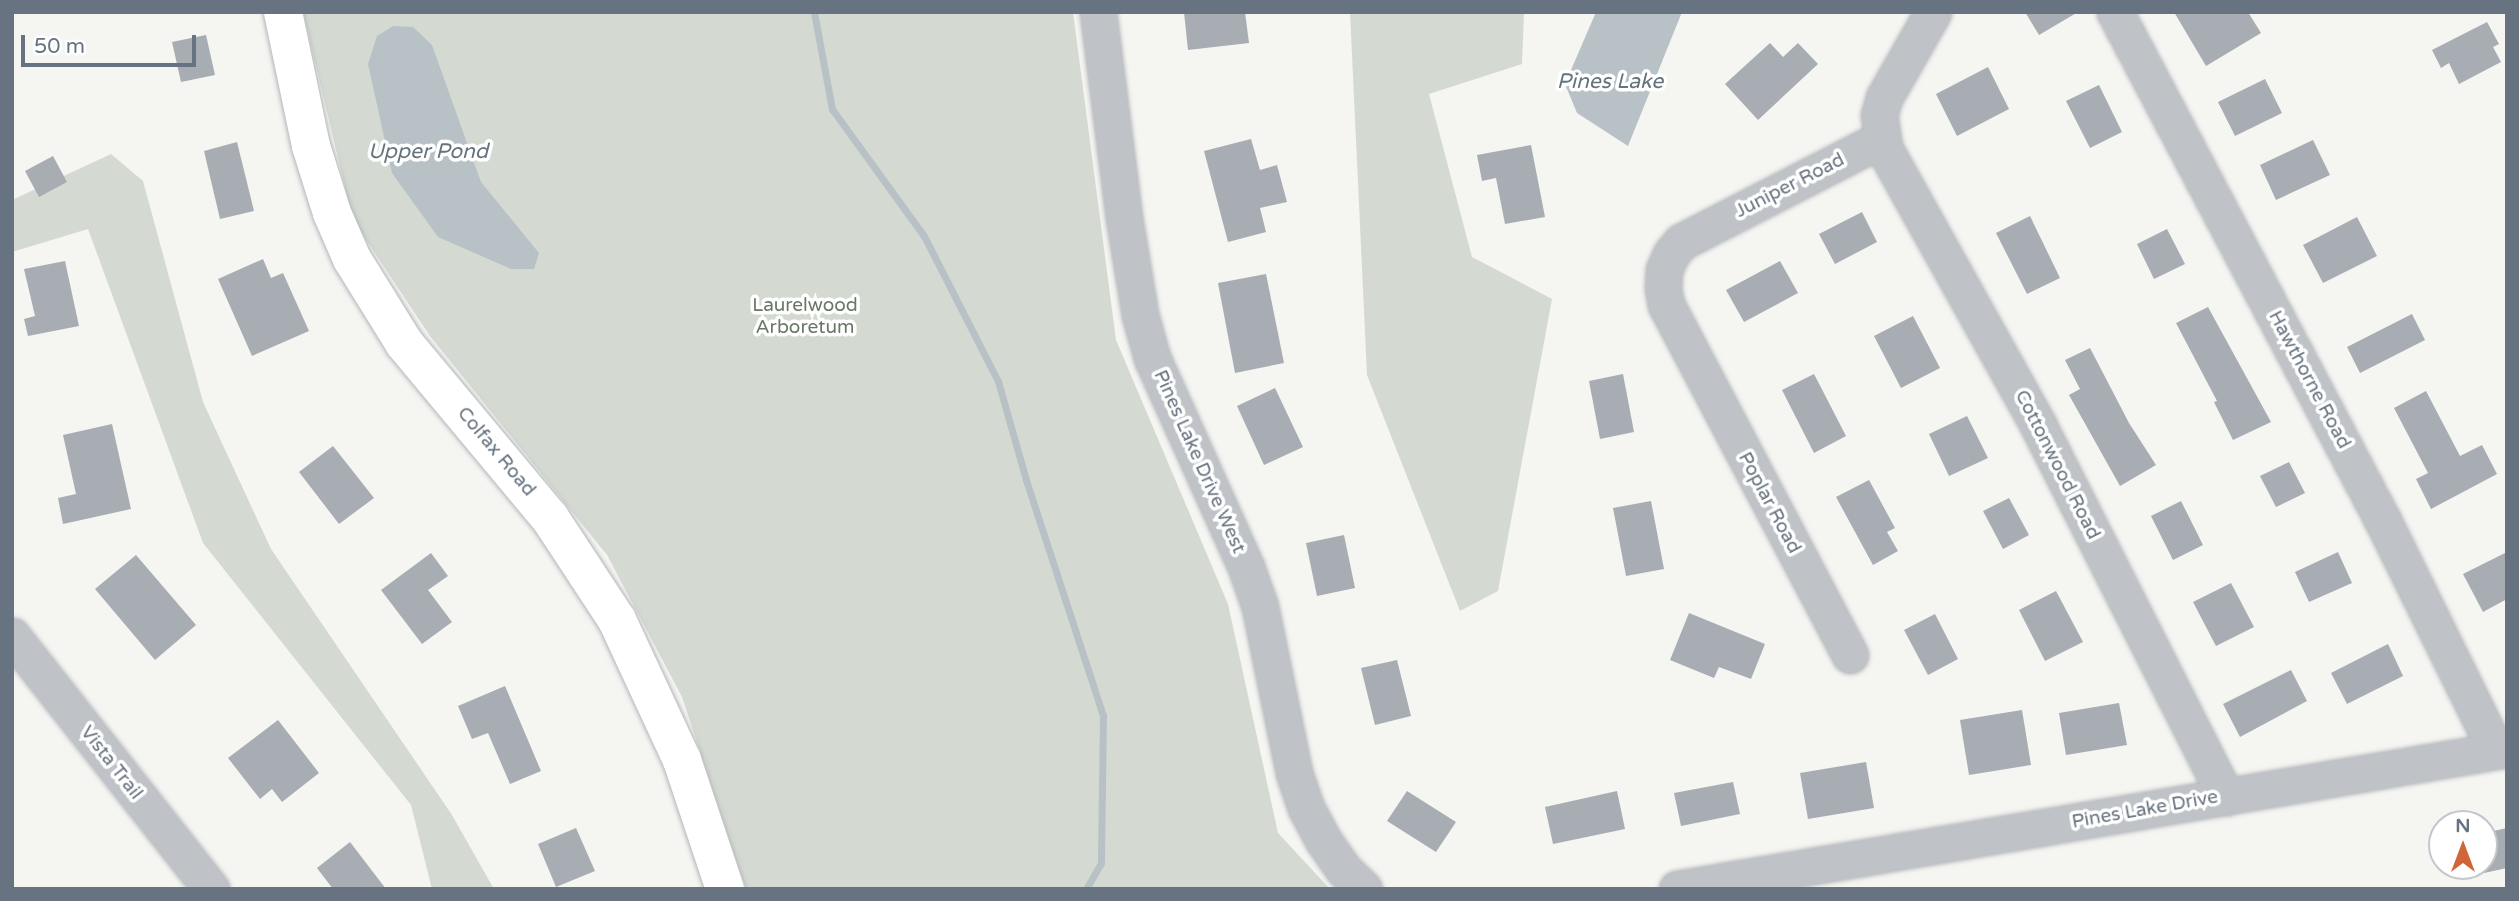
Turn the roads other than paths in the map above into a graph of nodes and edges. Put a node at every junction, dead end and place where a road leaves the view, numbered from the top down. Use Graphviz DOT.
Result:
graph roads {
  1 [pos="283,12"];
  2 [pos="1098,12"];
  3 [pos="1933,12"];
  4 [pos="2115,12"];
  5 [pos="1881,139"];
  6 [pos="1690,351"];
  7 [pos="13,637"];
  8 [pos="1850,655"];
  9 [pos="2501,750"];
  10 [pos="2226,797"];
  11 [pos="211,889"];
  12 [pos="725,889"];
  13 [pos="1364,889"];
  14 [pos="1677,889"];
  1 -- 12 [label="main road, Colfax Road"];
  2 -- 13 [label="street, Pines Lake Drive West"];
  3 -- 5 [label="street"];
  4 -- 9 [label="street, Hawthorne Road"];
  5 -- 6 [label="street, Juniper Road"];
  5 -- 10 [label="street, Cottonwood Road"];
  6 -- 8 [label="street, Poplar Road"];
  7 -- 11 [label="street, Vista Trail"];
  9 -- 10 [label="street, Pines Lake Drive"];
  10 -- 14 [label="street, Pines Lake Drive"];
}
